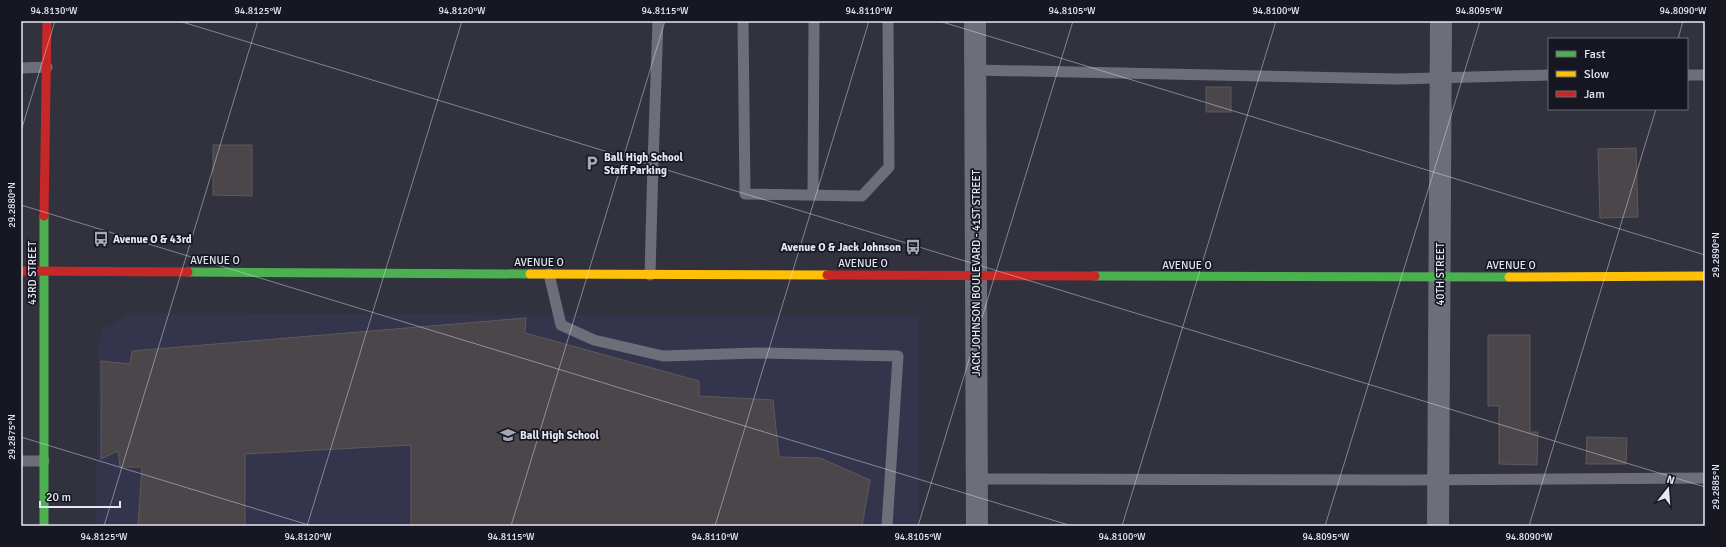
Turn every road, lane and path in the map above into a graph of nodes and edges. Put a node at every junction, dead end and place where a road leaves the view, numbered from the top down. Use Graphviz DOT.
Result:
graph roads {
  1 [pos="47,21"];
  2 [pos="658,21"];
  3 [pos="743,21"];
  4 [pos="814,21"];
  5 [pos="888,21"];
  6 [pos="976,21"];
  7 [pos="1441,21"];
  8 [pos="47,67"];
  9 [pos="21,68"];
  10 [pos="975,70"];
  11 [pos="1548,75"];
  12 [pos="1688,75"];
  13 [pos="1705,75"];
  14 [pos="1441,78"];
  15 [pos="813,195"];
  16 [pos="21,271"];
  17 [pos="43,271"];
  18 [pos="549,274"];
  19 [pos="650,275"];
  20 [pos="976,276"];
  21 [pos="1705,276"];
  22 [pos="1440,277"];
  23 [pos="21,461"];
  24 [pos="44,461"];
  25 [pos="1705,478"];
  26 [pos="976,479"];
  27 [pos="1438,479"];
  28 [pos="44,526"];
  29 [pos="887,526"];
  30 [pos="976,526"];
  31 [pos="1438,526"];
  1 -- 8 [label="main road, 43RD STREET"];
  2 -- 19 [label="lane"];
  3 -- 15 [label="lane"];
  4 -- 15 [label="lane"];
  5 -- 15 [label="lane"];
  6 -- 10 [label="street, JACK JOHNSON BOULEVARD - 41ST STREET"];
  7 -- 14 [label="street, 40TH STREET"];
  8 -- 9 [label="lane"];
  8 -- 17 [label="main road, 43RD STREET"];
  10 -- 14 [label="lane"];
  10 -- 20 [label="street, JACK JOHNSON BOULEVARD - 41ST STREET"];
  11 -- 14 [label="lane"];
  12 -- 13 [label="lane"];
  14 -- 22 [label="street, 40TH STREET"];
  16 -- 17 [label="main road, AVENUE O"];
  17 -- 18 [label="main road, AVENUE O"];
  17 -- 24 [label="main road, 43RD STREET"];
  18 -- 19 [label="main road, AVENUE O"];
  18 -- 29 [label="lane"];
  19 -- 20 [label="main road, AVENUE O"];
  20 -- 22 [label="main road, AVENUE O"];
  20 -- 26 [label="street, JACK JOHNSON BOULEVARD - 41ST STREET"];
  21 -- 22 [label="main road, AVENUE O"];
  22 -- 27 [label="street, 40TH STREET"];
  23 -- 24 [label="lane"];
  24 -- 28 [label="main road, 43RD STREET"];
  25 -- 27 [label="lane"];
  26 -- 27 [label="lane"];
  26 -- 30 [label="street, JACK JOHNSON BOULEVARD - 41ST STREET"];
  27 -- 31 [label="street, 40TH STREET"];
}
